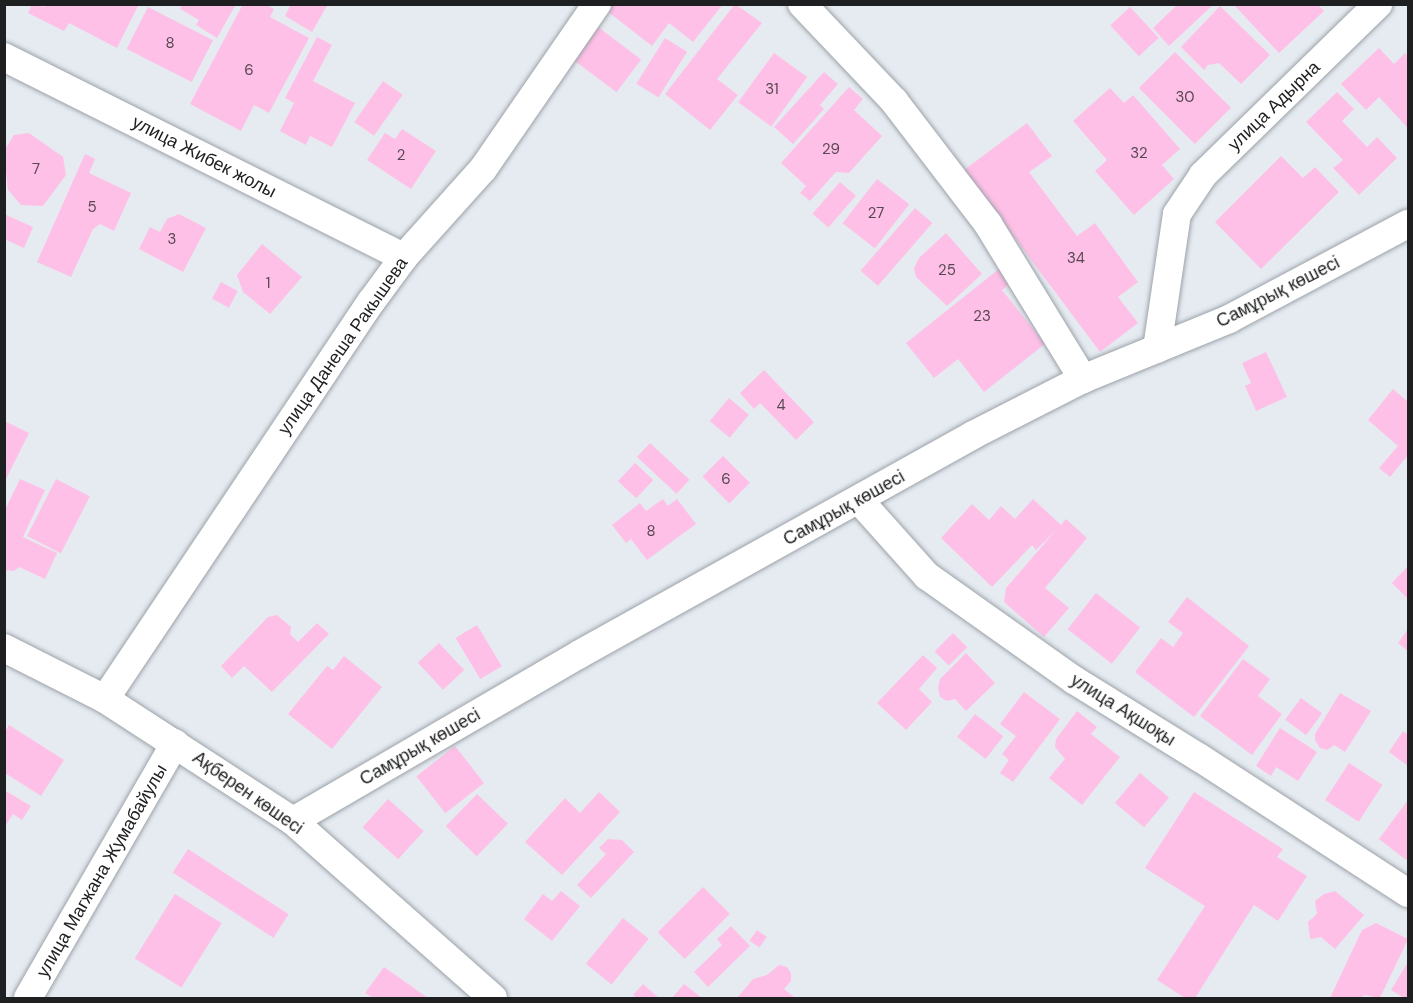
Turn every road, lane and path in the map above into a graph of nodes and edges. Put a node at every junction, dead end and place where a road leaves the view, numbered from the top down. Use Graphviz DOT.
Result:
graph roads {
  1 [pos="597,4"];
  2 [pos="802,4"];
  3 [pos="1378,4"];
  4 [pos="4,57"];
  5 [pos="1408,224"];
  6 [pos="404,257"];
  7 [pos="1157,349"];
  8 [pos="1083,379"];
  9 [pos="859,500"];
  10 [pos="4,648"];
  11 [pos="105,699"];
  12 [pos="176,742"];
  13 [pos="293,821"];
  14 [pos="1408,893"];
  15 [pos="28,999"];
  16 [pos="493,999"];
  1 -- 6 [label="street, улица Данеша Ракышева"];
  2 -- 8 [label="street"];
  3 -- 7 [label="street, улица Адырна"];
  4 -- 6 [label="street, улица Жибек жолы"];
  5 -- 7 [label="street, Самұрық көшесі"];
  6 -- 11 [label="street, улица Данеша Ракышева"];
  7 -- 8 [label="street, Самұрық көшесі"];
  8 -- 9 [label="street, Самұрық көшесі"];
  9 -- 13 [label="street, Самұрық көшесі"];
  9 -- 14 [label="street, улица Ақшоқы"];
  10 -- 11 [label="street, Ақберен көшесі"];
  11 -- 12 [label="street, Ақберен көшесі"];
  12 -- 13 [label="street, Ақберен көшесі"];
  12 -- 15 [label="street, улица Магжана Жумабайулы"];
  13 -- 16 [label="street, Ақберен көшесі"];
}
